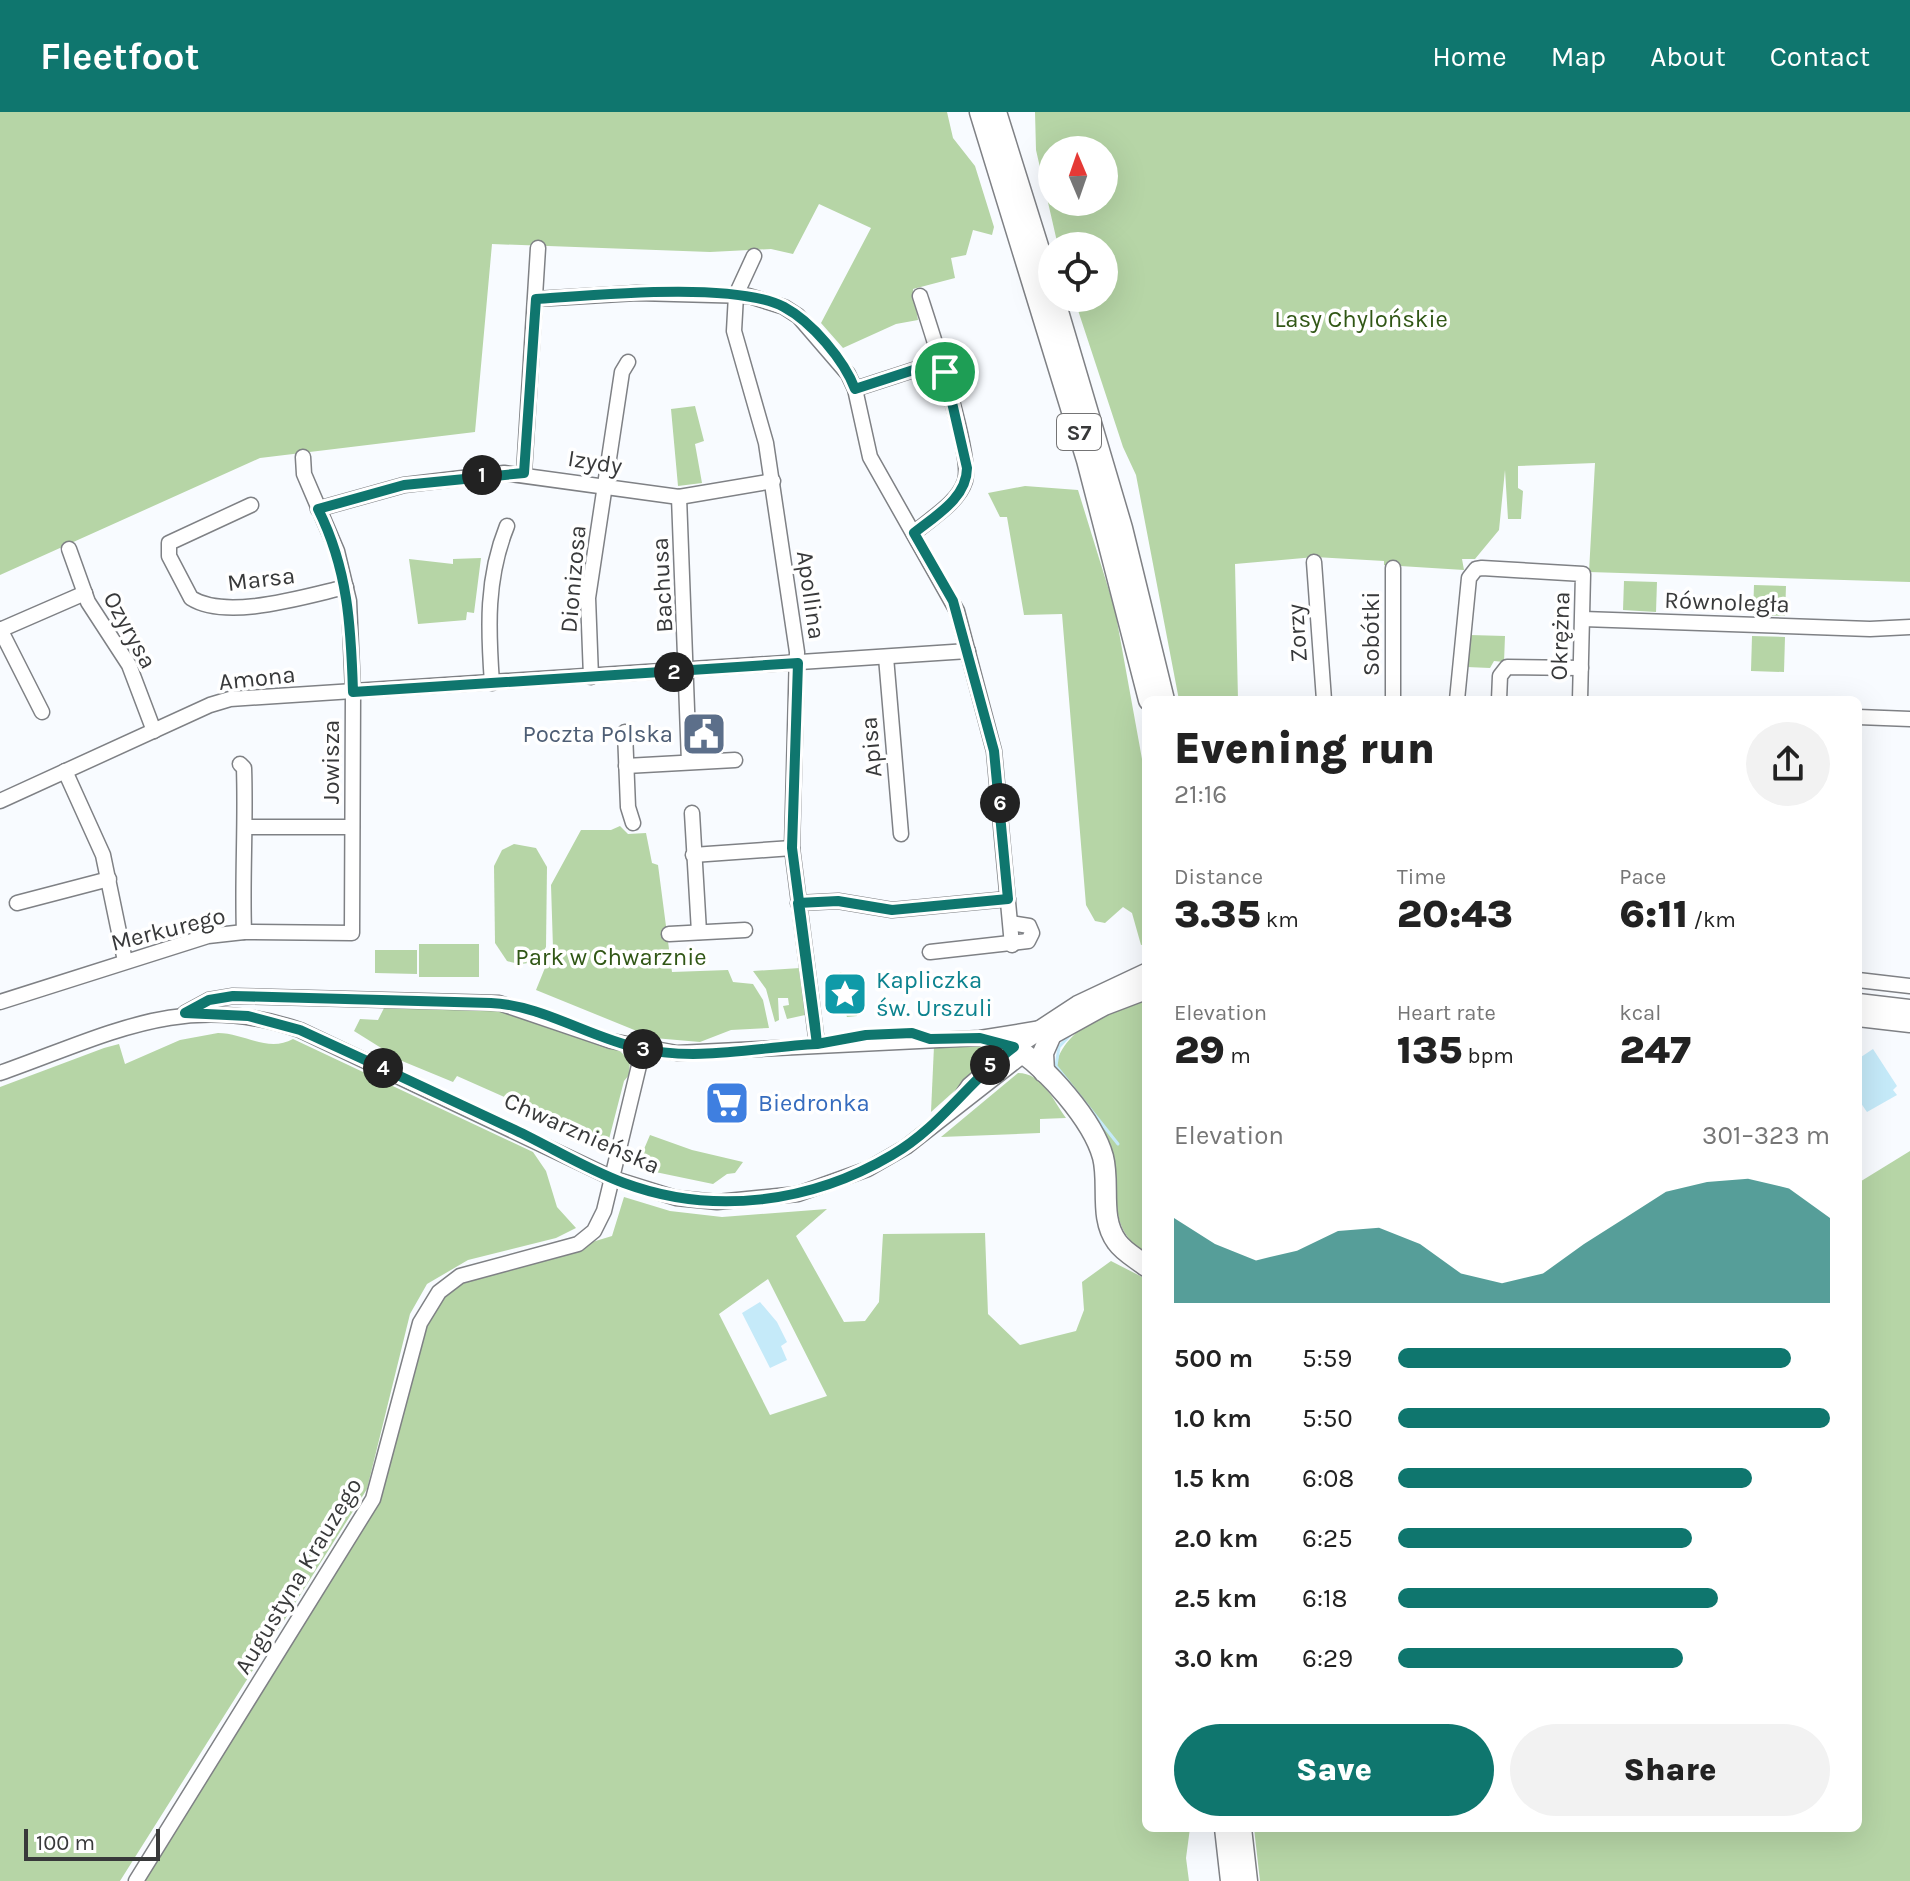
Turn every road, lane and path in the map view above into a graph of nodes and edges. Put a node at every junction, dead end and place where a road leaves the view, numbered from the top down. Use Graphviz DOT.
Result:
graph roads {
  1 [pos="980,112"];
  2 [pos="996,112"];
  3 [pos="1003,163"];
  4 [pos="538,248"];
  5 [pos="1038,254"];
  6 [pos="754,256"];
  7 [pos="736,295"];
  8 [pos="920,296"];
  9 [pos="536,299"];
  10 [pos="1058,312"];
  11 [pos="941,361"];
  12 [pos="628,362"];
  13 [pos="855,389"];
  14 [pos="303,457"];
  15 [pos="524,473"];
  16 [pos="773,481"];
  17 [pos="605,486"];
  18 [pos="679,497"];
  19 [pos="251,505"];
  20 [pos="318,509"];
  21 [pos="507,526"];
  22 [pos="914,533"];
  23 [pos="69,549"];
  24 [pos="1314,562"];
  25 [pos="1393,568"];
  26 [pos="346,587"];
  27 [pos="85,593"];
  28 [pos="1583,619"];
  29 [pos="1910,627"];
  30 [pos="1870,629"];
  31 [pos="0,630"];
  32 [pos="1910,634"];
  33 [pos="968,651"];
  34 [pos="886,657"];
  35 [pos="798,663"];
  36 [pos="1581,668"];
  37 [pos="688,671"];
  38 [pos="591,677"];
  39 [pos="492,683"];
  40 [pos="353,692"];
  41 [pos="1148,696"];
  42 [pos="1163,696"];
  43 [pos="1324,696"];
  44 [pos="1393,696"];
  45 [pos="1457,696"];
  46 [pos="1499,696"];
  47 [pos="1580,696"];
  48 [pos="42,712"];
  49 [pos="1862,717"];
  50 [pos="1910,719"];
  51 [pos="154,731"];
  52 [pos="625,732"];
  53 [pos="735,760"];
  54 [pos="689,762"];
  55 [pos="240,764"];
  56 [pos="626,766"];
  57 [pos="65,771"];
  58 [pos="1,796"];
  59 [pos="692,813"];
  60 [pos="633,823"];
  61 [pos="246,827"];
  62 [pos="352,827"];
  63 [pos="901,834"];
  64 [pos="792,848"];
  65 [pos="693,855"];
  66 [pos="109,879"];
  67 [pos="1008,899"];
  68 [pos="17,903"];
  69 [pos="798,903"];
  70 [pos="745,930"];
  71 [pos="244,932"];
  72 [pos="699,932"];
  73 [pos="352,933"];
  74 [pos="669,934"];
  75 [pos="930,952"];
  76 [pos="125,961"];
  77 [pos="1142,975"];
  78 [pos="1862,980"];
  79 [pos="1910,986"];
  80 [pos="1142,992"];
  81 [pos="0,1002"];
  82 [pos="1862,1003"];
  83 [pos="1910,1009"];
  84 [pos="185,1013"];
  85 [pos="1862,1017"];
  86 [pos="1910,1023"];
  87 [pos="1045,1032"];
  88 [pos="980,1038"];
  89 [pos="817,1044"];
  90 [pos="643,1049"];
  91 [pos="1020,1050"];
  92 [pos="1044,1072"];
  93 [pos="0,1073"];
  94 [pos="612,1178"];
  95 [pos="1142,1260"];
  96 [pos="1225,1832"];
  97 [pos="1241,1832"];
  98 [pos="136,1881"];
  99 [pos="1231,1881"];
  100 [pos="1247,1881"];
  1 -- 3 [label="highway, S7"];
  2 -- 3 [label="highway, S7"];
  3 -- 5 [label="highway, S7"];
  3 -- 41 [label="highway, S7"];
  4 -- 9 [label="street"];
  6 -- 7 [label="street, Apollina"];
  7 -- 9 [label="street"];
  7 -- 13 [label="street"];
  7 -- 16 [label="street, Apollina"];
  8 -- 11 [label="street"];
  9 -- 15 [label="street"];
  10 -- 42 [label="highway, S7"];
  11 -- 13 [label="street"];
  11 -- 22 [label="street"];
  12 -- 17 [label="street, Dionizosa"];
  13 -- 22 [label="street"];
  14 -- 20 [label="street, Jowisza"];
  15 -- 17 [label="street, Izydy"];
  15 -- 20 [label="street, Izydy"];
  16 -- 18 [label="street, Izydy"];
  16 -- 35 [label="street, Apollina"];
  17 -- 18 [label="street, Izydy"];
  17 -- 38 [label="street, Dionizosa"];
  18 -- 37 [label="street, Bachusa"];
  19 -- 26 [label="street, Marsa"];
  20 -- 26 [label="street, Jowisza"];
  21 -- 39 [label="street"];
  22 -- 33 [label="street"];
  23 -- 27 [label="street, Ozyrysa"];
  24 -- 43 [label="street, Zorzy"];
  25 -- 44 [label="street, Sobótki"];
  26 -- 40 [label="street, Jowisza"];
  27 -- 31 [label="street"];
  27 -- 51 [label="street, Ozyrysa"];
  28 -- 30 [label="street, Równoległa"];
  28 -- 36 [label="street, Okrężna"];
  28 -- 45 [label="street, Okrężna"];
  29 -- 30 [label="street, Równoległa"];
  30 -- 32 [label="street, Równoległa"];
  31 -- 48 [label="street"];
  33 -- 34 [label="street, Amona"];
  33 -- 67 [label="street"];
  34 -- 35 [label="street, Amona"];
  34 -- 63 [label="street, Apisa"];
  35 -- 37 [label="street, Amona"];
  35 -- 64 [label="street, Apollina"];
  36 -- 46 [label="street"];
  36 -- 47 [label="street, Okrężna"];
  37 -- 38 [label="street, Amona"];
  37 -- 54 [label="street, Bachusa"];
  38 -- 39 [label="street, Amona"];
  39 -- 40 [label="street, Amona"];
  40 -- 51 [label="street, Amona"];
  40 -- 62 [label="street, Jowisza"];
  49 -- 50 [label="street"];
  51 -- 57 [label="street, Amona"];
  52 -- 56 [label="street"];
  53 -- 54 [label="street"];
  54 -- 56 [label="street"];
  55 -- 61 [label="street"];
  56 -- 60 [label="street"];
  57 -- 58 [label="street, Amona"];
  57 -- 66 [label="street"];
  59 -- 65 [label="street"];
  61 -- 62 [label="street"];
  61 -- 71 [label="street"];
  62 -- 73 [label="street, Jowisza"];
  64 -- 65 [label="street"];
  64 -- 69 [label="street, Apollina"];
  65 -- 72 [label="street"];
  66 -- 68 [label="street"];
  66 -- 76 [label="street"];
  67 -- 69 [label="street"];
  67 -- 75 [label="street"];
  69 -- 89 [label="street, Apollina"];
  70 -- 72 [label="street"];
  71 -- 73 [label="street, Merkurego"];
  71 -- 76 [label="street, Merkurego"];
  72 -- 74 [label="street"];
  76 -- 81 [label="street, Merkurego"];
  77 -- 87 [label="main road, Chwarznieńska"];
  78 -- 79 [label="street"];
  80 -- 87 [label="main road, Chwarznieńska"];
  82 -- 83 [label="main road"];
  84 -- 90 [label="street, Chwarznieńska"];
  84 -- 93 [label="street, Chwarznieńska"];
  84 -- 94 [label="street, Chwarznieńska"];
  85 -- 86 [label="main road"];
  87 -- 88 [label="street, Chwarznieńska"];
  87 -- 91 [label="main road, Chwarznieńska"];
  87 -- 92 [label="highway"];
  88 -- 89 [label="street, Chwarznieńska"];
  88 -- 91 [label="street, Chwarznieńska"];
  89 -- 90 [label="street, Chwarznieńska"];
  90 -- 94 [label="street, Augustyna Krauzego"];
  91 -- 92 [label="highway"];
  91 -- 94 [label="street, Chwarznieńska"];
  92 -- 95 [label="highway"];
  94 -- 98 [label="street, Augustyna Krauzego"];
  96 -- 99 [label="highway"];
  97 -- 100 [label="highway"];
}
